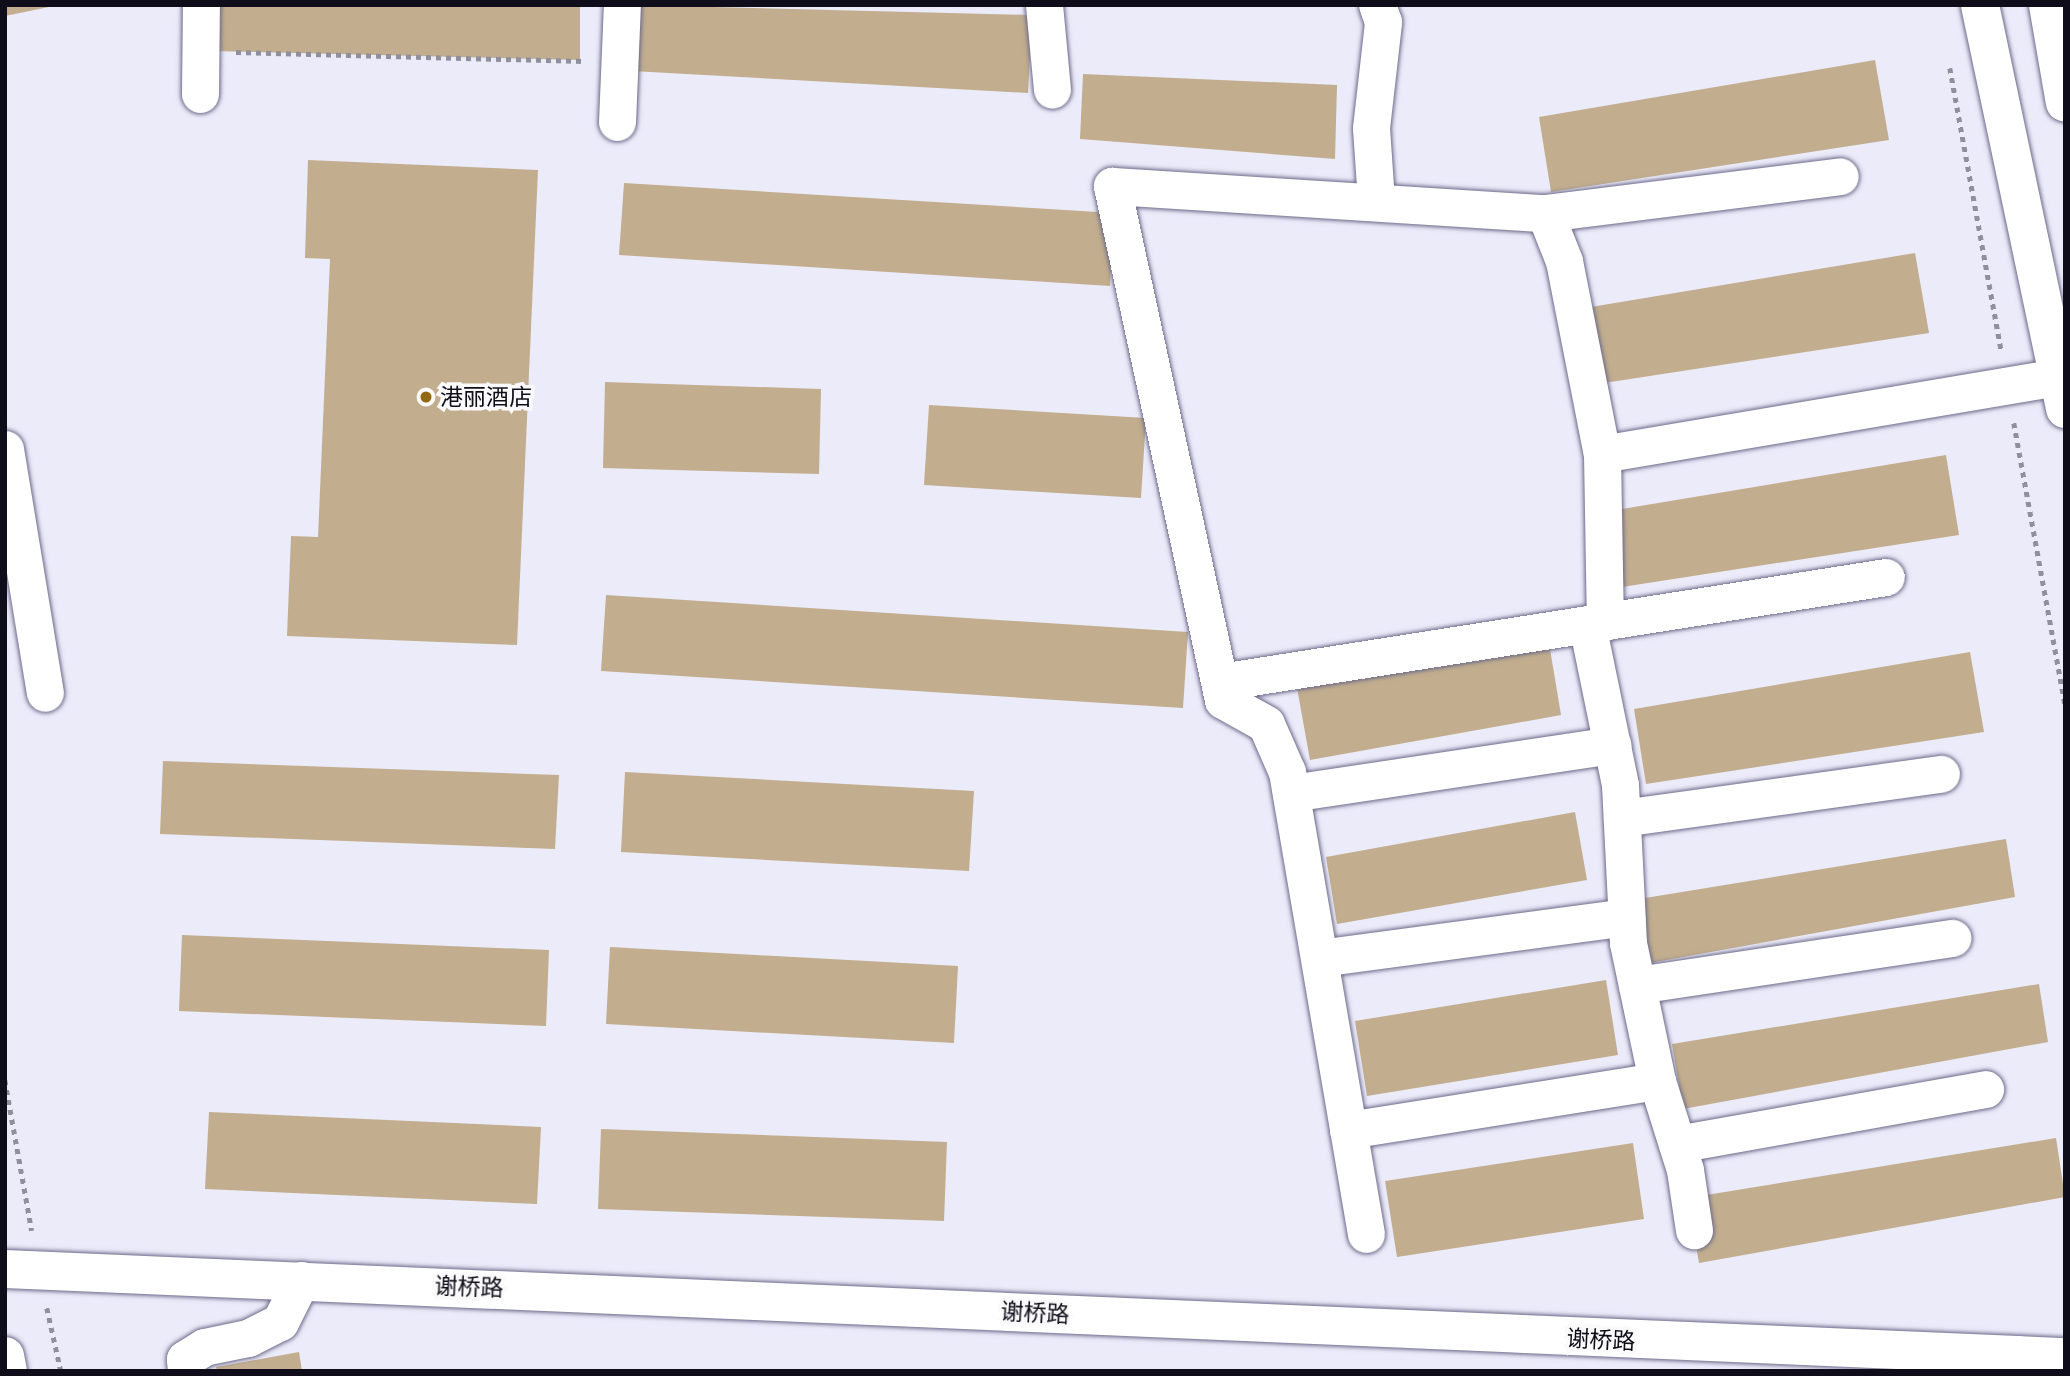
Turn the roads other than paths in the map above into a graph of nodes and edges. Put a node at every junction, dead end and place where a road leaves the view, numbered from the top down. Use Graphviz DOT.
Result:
graph roads {
  1 [pos="201,5"];
  2 [pos="622,5"];
  3 [pos="1044,5"];
  4 [pos="1377,5"];
  5 [pos="1980,5"];
  6 [pos="2048,5"];
  7 [pos="1052,90"];
  8 [pos="200,94"];
  9 [pos="2065,103"];
  10 [pos="617,122"];
  11 [pos="1840,176"];
  12 [pos="1376,201"];
  13 [pos="1545,213"];
  14 [pos="2062,393"];
  15 [pos="5,449"];
  16 [pos="1602,453"];
  17 [pos="1886,577"];
  18 [pos="1596,623"];
  19 [pos="1220,682"];
  20 [pos="45,693"];
  21 [pos="1612,745"];
  22 [pos="1941,774"];
  23 [pos="1291,793"];
  24 [pos="1622,818"];
  25 [pos="1626,916"];
  26 [pos="1953,938"];
  27 [pos="1320,958"];
  28 [pos="1637,985"];
  29 [pos="1657,1081"];
  30 [pos="1986,1088"];
  31 [pos="1348,1130"];
  32 [pos="1677,1144"];
  33 [pos="1693,1230"];
  34 [pos="1366,1234"];
  35 [pos="22,1270"];
  36 [pos="301,1280"];
  37 [pos="5,1356"];
  38 [pos="2065,1357"];
  39 [pos="8,1371"];
  40 [pos="186,1371"];
  1 -- 8 [label="street"];
  2 -- 10 [label="street"];
  3 -- 7 [label="street"];
  4 -- 12 [label="street"];
  5 -- 14 [label="street"];
  6 -- 9 [label="street"];
  11 -- 13 [label="street"];
  12 -- 13 [label="street"];
  12 -- 19 [label="street"];
  13 -- 16 [label="street"];
  14 -- 16 [label="street"];
  15 -- 20 [label="street"];
  16 -- 18 [label="street"];
  17 -- 18 [label="street"];
  18 -- 19 [label="street"];
  18 -- 21 [label="street"];
  19 -- 23 [label="street"];
  21 -- 23 [label="street"];
  21 -- 24 [label="street"];
  22 -- 24 [label="street"];
  23 -- 27 [label="street"];
  24 -- 25 [label="street"];
  25 -- 27 [label="street"];
  25 -- 28 [label="street"];
  26 -- 28 [label="street"];
  27 -- 31 [label="street"];
  28 -- 29 [label="street"];
  29 -- 31 [label="street"];
  29 -- 32 [label="street"];
  30 -- 32 [label="street"];
  31 -- 34 [label="street"];
  32 -- 33 [label="street"];
  35 -- 36 [label="street, 谢桥路"];
  36 -- 38 [label="street, 谢桥路"];
  36 -- 40 [label="street"];
  37 -- 39 [label="street"];
}
